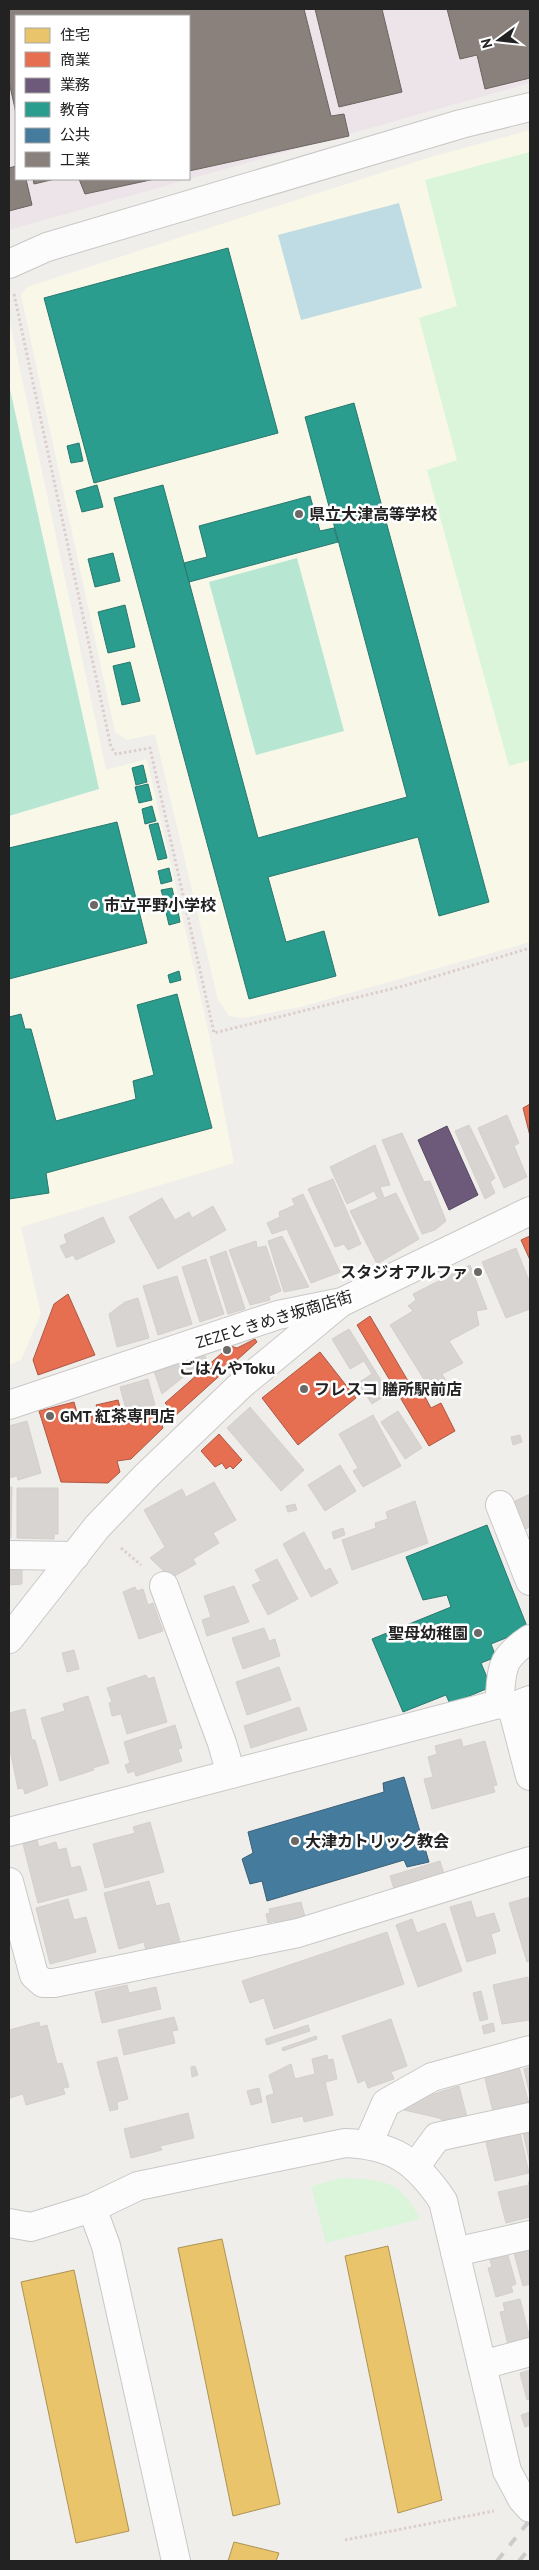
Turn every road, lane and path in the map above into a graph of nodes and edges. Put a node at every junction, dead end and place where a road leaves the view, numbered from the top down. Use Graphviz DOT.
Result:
graph roads {
  1 [pos="530,107"];
  2 [pos="9,264"];
  3 [pos="13,291"];
  4 [pos="530,948"];
  5 [pos="530,1211"];
  6 [pos="342,1302"];
  7 [pos="9,1405"];
  8 [pos="500,1505"];
  9 [pos="116,1544"];
  10 [pos="9,1555"];
  11 [pos="75,1556"];
  12 [pos="142,1567"];
  13 [pos="530,1581"];
  14 [pos="164,1586"];
  15 [pos="9,1639"];
  16 [pos="530,1639"];
  17 [pos="514,1704"];
  18 [pos="231,1774"];
  19 [pos="530,1776"];
  20 [pos="9,1832"];
  21 [pos="530,1861"];
  22 [pos="9,1882"];
  23 [pos="530,2050"];
  24 [pos="530,2117"];
  25 [pos="368,2144"];
  26 [pos="415,2167"];
  27 [pos="92,2208"];
  28 [pos="9,2223"];
  29 [pos="530,2235"];
  30 [pos="455,2252"];
  31 [pos="530,2352"];
  32 [pos="482,2365"];
  33 [pos="526,2504"];
  34 [pos="345,2540"];
  35 [pos="176,2561"];
  1 -- 2 [label="street"];
  3 -- 4 [label="path"];
  5 -- 6 [label="street, ZEZEときめき坂商店街"];
  6 -- 7 [label="street, ZEZEときめき坂商店街"];
  6 -- 11 [label="street"];
  8 -- 13 [label="street"];
  9 -- 12 [label="path"];
  10 -- 11 [label="street"];
  11 -- 15 [label="street"];
  14 -- 18 [label="street"];
  16 -- 17 [label="street"];
  17 -- 18 [label="street"];
  17 -- 19 [label="street"];
  18 -- 20 [label="street"];
  21 -- 22 [label="street"];
  23 -- 25 [label="street"];
  24 -- 26 [label="street"];
  25 -- 26 [label="street"];
  25 -- 27 [label="street"];
  26 -- 30 [label="street"];
  27 -- 28 [label="street"];
  27 -- 35 [label="street"];
  29 -- 30 [label="street"];
  30 -- 32 [label="street"];
  31 -- 32 [label="street"];
  32 -- 33 [label="street"];
  33 -- 34 [label="path"];
}
